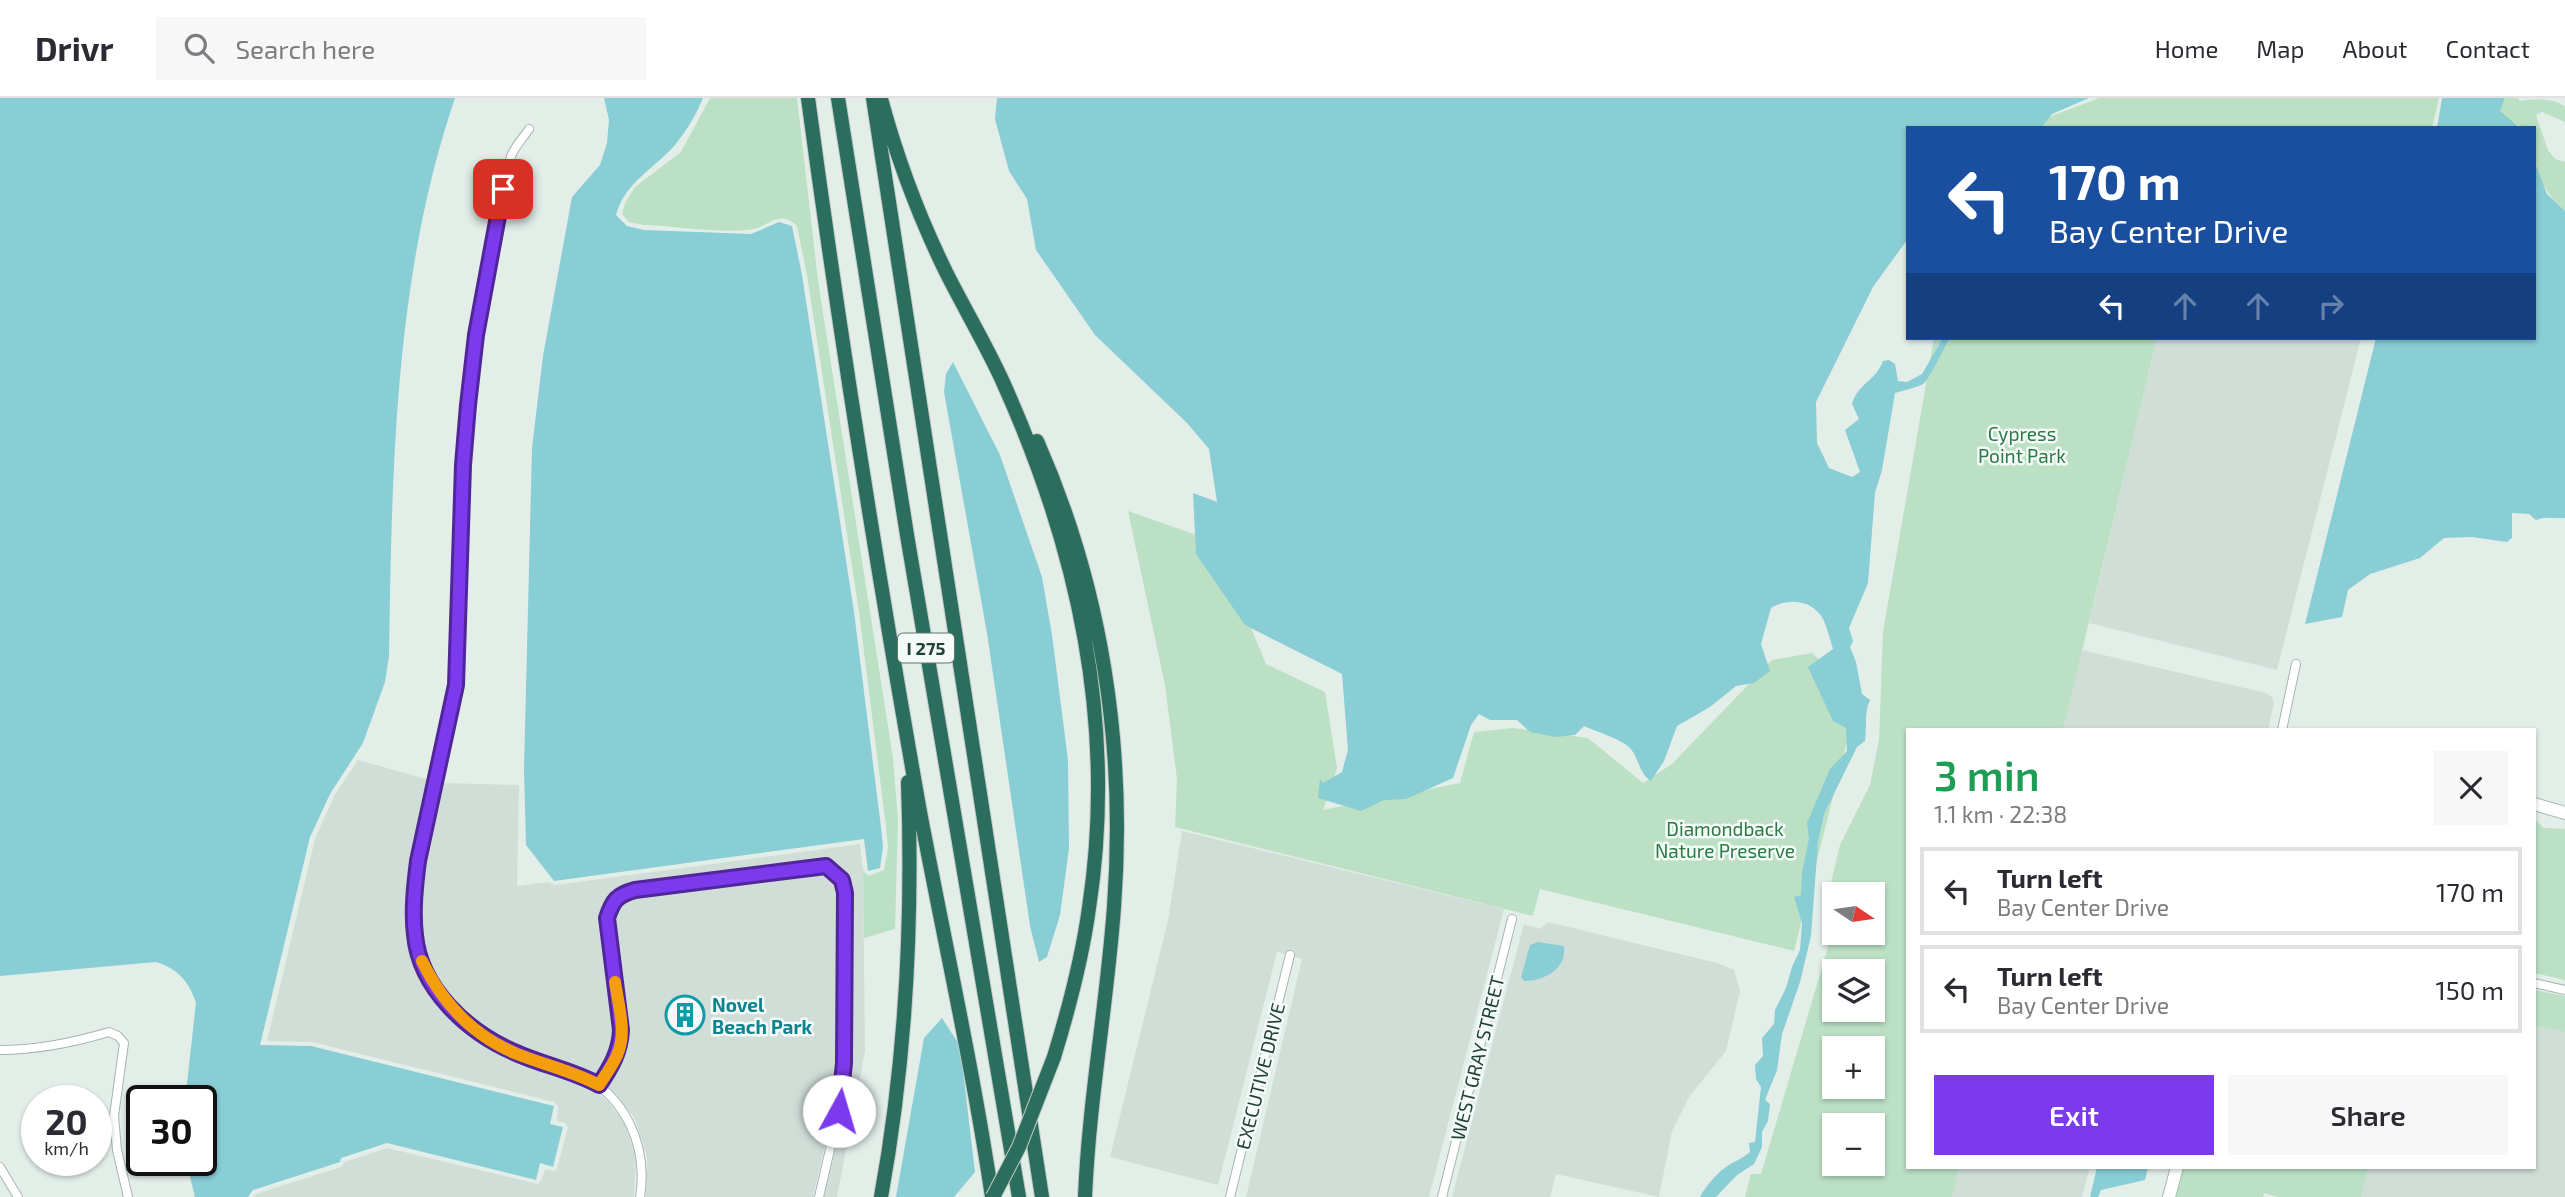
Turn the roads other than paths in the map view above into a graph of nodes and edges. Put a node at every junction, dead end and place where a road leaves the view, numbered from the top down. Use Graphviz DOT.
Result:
graph roads {
  1 [pos="808,98"];
  2 [pos="838,98"];
  3 [pos="873,98"];
  4 [pos="881,98"];
  5 [pos="529,129"];
  6 [pos="1002,379"];
  7 [pos="2296,664"];
  8 [pos="2281,728"];
  9 [pos="906,732"];
  10 [pos="2536,805"];
  11 [pos="2565,813"];
  12 [pos="1511,919"];
  13 [pos="1290,955"];
  14 [pos="2536,984"];
  15 [pos="2565,990"];
  16 [pos="0,1050"];
  17 [pos="599,1085"];
  18 [pos="0,1167"];
  19 [pos="2176,1169"];
  20 [pos="18,1197"];
  21 [pos="128,1197"];
  22 [pos="640,1197"];
  23 [pos="819,1197"];
  24 [pos="880,1197"];
  25 [pos="993,1197"];
  26 [pos="1019,1197"];
  27 [pos="1042,1197"];
  28 [pos="1086,1197"];
  29 [pos="1230,1197"];
  30 [pos="1442,1197"];
  31 [pos="2169,1197"];
  1 -- 9 [label="highway"];
  2 -- 26 [label="highway, I 275"];
  3 -- 27 [label="highway, I 275"];
  4 -- 6 [label="highway"];
  5 -- 17 [label="street"];
  6 -- 25 [label="highway, bridge"];
  6 -- 28 [label="highway"];
  7 -- 8 [label="street"];
  9 -- 24 [label="highway"];
  9 -- 25 [label="highway"];
  10 -- 11 [label="street"];
  12 -- 30 [label="street, WEST GRAY STREET"];
  13 -- 29 [label="street, EXECUTIVE DRIVE"];
  14 -- 15 [label="street"];
  16 -- 21 [label="street"];
  17 -- 22 [label="street"];
  17 -- 23 [label="street"];
  18 -- 20 [label="street"];
  19 -- 31 [label="street"];
}
